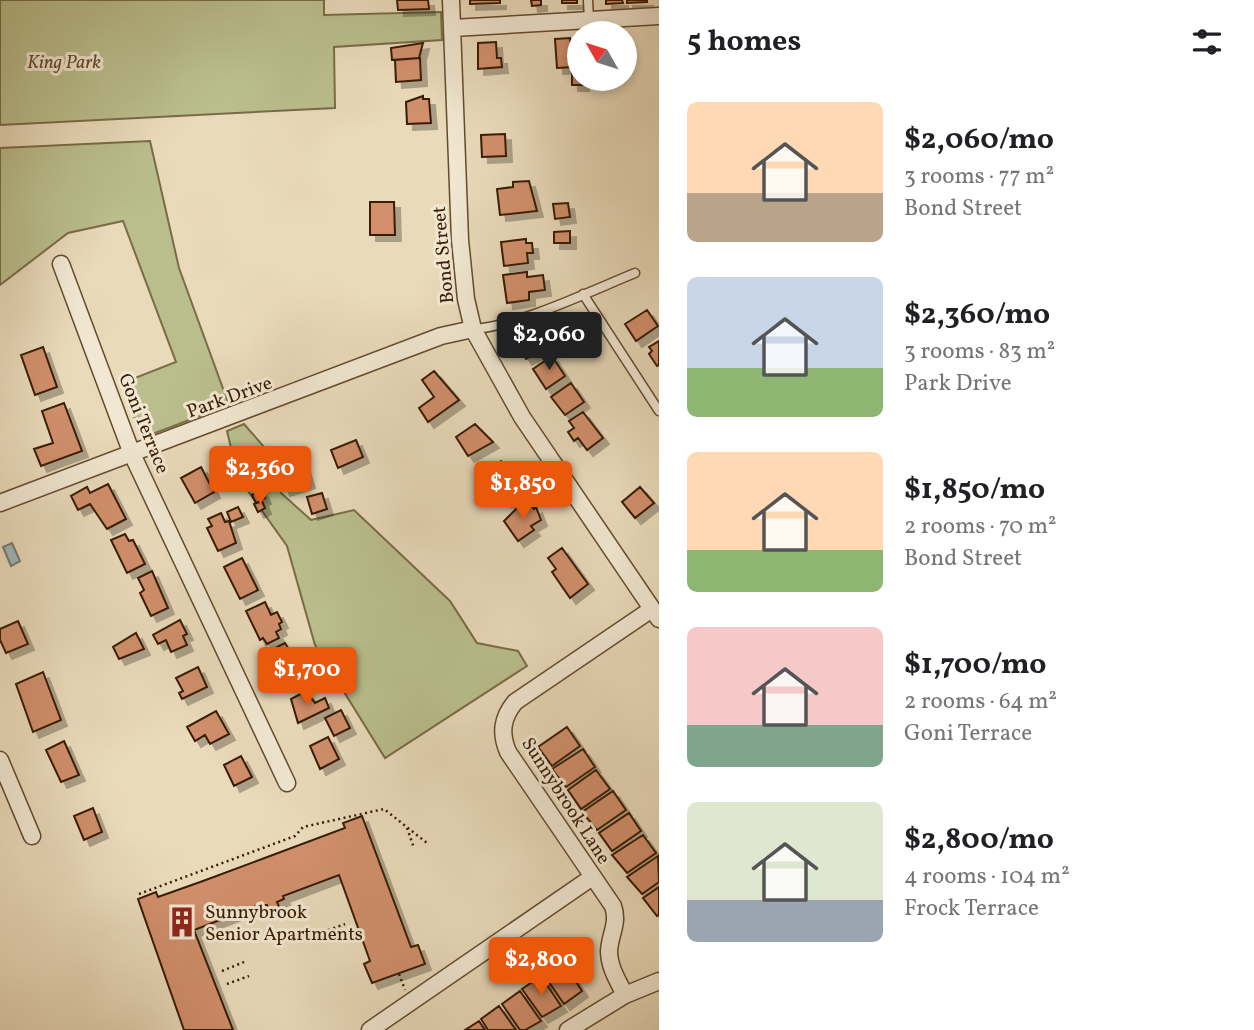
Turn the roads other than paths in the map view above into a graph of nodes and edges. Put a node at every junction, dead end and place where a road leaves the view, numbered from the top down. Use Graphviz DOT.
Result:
graph roads {
  1 [pos="451,0"];
  2 [pos="588,0"];
  3 [pos="659,16"];
  4 [pos="589,20"];
  5 [pos="453,28"];
  6 [pos="61,264"];
  7 [pos="635,273"];
  8 [pos="583,294"];
  9 [pos="473,329"];
  10 [pos="659,411"];
  11 [pos="132,454"];
  12 [pos="0,503"];
  13 [pos="655,614"];
  14 [pos="0,760"];
  15 [pos="288,783"];
  16 [pos="32,836"];
  17 [pos="592,878"];
  18 [pos="659,981"];
  19 [pos="625,995"];
  20 [pos="370,1030"];
  21 [pos="568,1030"];
  1 -- 5 [label="street, Bond Street"];
  2 -- 4 [label="lane"];
  3 -- 4 [label="street"];
  4 -- 5 [label="street"];
  5 -- 9 [label="street, Bond Street"];
  6 -- 11 [label="street, Goni Terrace"];
  7 -- 8 [label="lane"];
  8 -- 9 [label="lane"];
  8 -- 10 [label="lane"];
  9 -- 11 [label="street, Park Drive"];
  9 -- 13 [label="street, Bond Street"];
  11 -- 12 [label="street, Park Drive"];
  11 -- 15 [label="street, Goni Terrace"];
  13 -- 17 [label="street, Sunnybrook Lane"];
  14 -- 16 [label="street"];
  17 -- 19 [label="street, Sunnybrook Lane"];
  17 -- 20 [label="street"];
  18 -- 19 [label="street"];
  19 -- 21 [label="street"];
}
